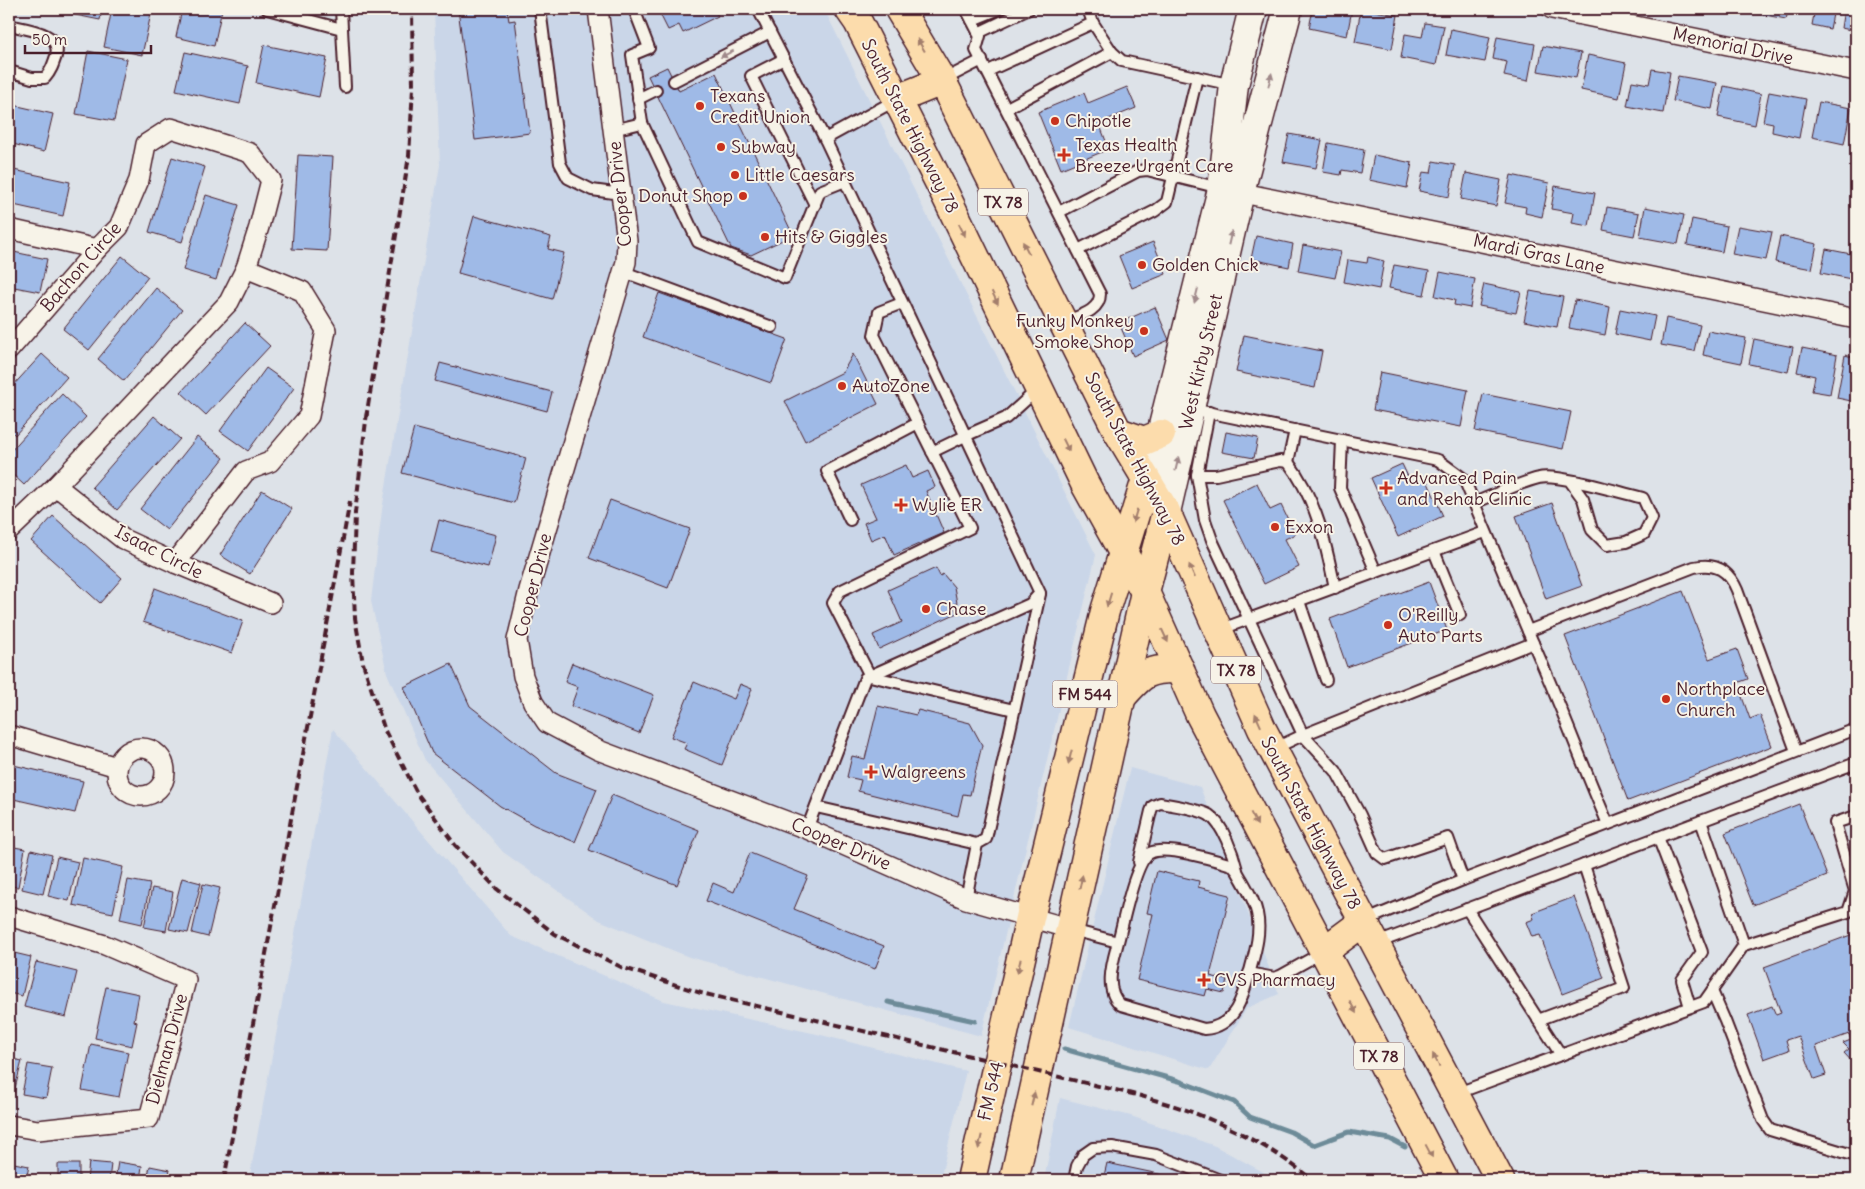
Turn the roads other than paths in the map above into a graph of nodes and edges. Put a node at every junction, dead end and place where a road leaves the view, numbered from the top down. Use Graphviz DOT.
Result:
graph roads {
  1 [pos="267,9"];
  2 [pos="341,9"];
  3 [pos="540,9"];
  4 [pos="598,9"];
  5 [pos="634,9"];
  6 [pos="758,9"];
  7 [pos="849,9"];
  8 [pos="900,9"];
  9 [pos="966,9"];
  10 [pos="999,9"];
  11 [pos="1029,9"];
  12 [pos="1088,9"];
  13 [pos="1254,9"];
  14 [pos="1288,9"];
  15 [pos="1552,9"];
  16 [pos="972,20"];
  17 [pos="1093,23"];
  18 [pos="9,25"];
  19 [pos="342,29"];
  20 [pos="770,32"];
  21 [pos="978,32"];
  22 [pos="1112,52"];
  23 [pos="784,59"];
  24 [pos="982,60"];
  25 [pos="9,71"];
  26 [pos="1856,71"];
  27 [pos="988,72"];
  28 [pos="1197,77"];
  29 [pos="674,81"];
  30 [pos="942,81"];
  31 [pos="1234,85"];
  32 [pos="345,87"];
  33 [pos="656,90"];
  34 [pos="638,99"];
  35 [pos="897,99"];
  36 [pos="1007,108"];
  37 [pos="642,122"];
  38 [pos="613,130"];
  39 [pos="825,139"];
  40 [pos="1173,177"];
  41 [pos="845,182"];
  42 [pos="1231,190"];
  43 [pos="621,194"];
  44 [pos="815,205"];
  45 [pos="1059,212"];
  46 [pos="9,229"];
  47 [pos="97,249"];
  48 [pos="1078,250"];
  49 [pos="246,268"];
  50 [pos="624,272"];
  51 [pos="902,302"];
  52 [pos="1856,319"];
  53 [pos="1063,323"];
  54 [pos="772,327"];
  55 [pos="9,350"];
  56 [pos="1038,388"];
  57 [pos="1200,410"];
  58 [pos="918,423"];
  59 [pos="1295,430"];
  60 [pos="1118,432"];
  61 [pos="1162,434"];
  62 [pos="966,436"];
  63 [pos="1342,440"];
  64 [pos="932,452"];
  65 [pos="1288,462"];
  66 [pos="1197,475"];
  67 [pos="1146,479"];
  68 [pos="1570,481"];
  69 [pos="56,486"];
  70 [pos="1474,503"];
  71 [pos="1166,512"];
  72 [pos="850,520"];
  73 [pos="9,531"];
  74 [pos="1485,532"];
  75 [pos="1434,551"];
  76 [pos="1123,553"];
  77 [pos="176,563"];
  78 [pos="1376,572"];
  79 [pos="1335,588"];
  80 [pos="1145,592"];
  81 [pos="1040,594"];
  82 [pos="1299,601"];
  83 [pos="270,603"];
  84 [pos="1460,615"];
  85 [pos="1250,619"];
  86 [pos="1218,631"];
  87 [pos="1528,631"];
  88 [pos="1533,644"];
  89 [pos="1180,668"];
  90 [pos="870,676"];
  91 [pos="1326,680"];
  92 [pos="1121,698"];
  93 [pos="1014,710"];
  94 [pos="1856,729"];
  95 [pos="1303,734"];
  96 [pos="9,735"];
  97 [pos="1272,749"];
  98 [pos="1796,751"];
  99 [pos="1856,763"];
  100 [pos="117,767"];
  101 [pos="816,807"];
  102 [pos="1856,816"];
  103 [pos="1701,821"];
  104 [pos="1608,824"];
  105 [pos="808,829"];
  106 [pos="1658,837"];
  107 [pos="978,844"];
  108 [pos="1584,865"];
  109 [pos="1139,866"];
  110 [pos="1237,870"];
  111 [pos="1463,880"];
  112 [pos="966,899"];
  113 [pos="1467,909"];
  114 [pos="9,916"];
  115 [pos="1030,918"];
  116 [pos="1071,929"];
  117 [pos="1369,933"];
  118 [pos="1118,942"];
  119 [pos="1744,945"];
  120 [pos="1324,951"];
  121 [pos="1250,973"];
  122 [pos="1712,991"];
  123 [pos="1690,1007"];
  124 [pos="1538,1020"];
  125 [pos="1561,1055"];
  126 [pos="1454,1094"];
  127 [pos="9,1125"];
  128 [pos="1856,1156"];
  129 [pos="1208,1178"];
  130 [pos="972,1180"];
  131 [pos="1014,1180"];
  132 [pos="1074,1180"];
  133 [pos="1220,1180"];
  134 [pos="1444,1180"];
  135 [pos="1500,1180"];
  1 -- 19 [label="lane"];
  2 -- 19 [label="lane"];
  3 -- 43 [label="lane"];
  4 -- 38 [label="street, Cooper Drive"];
  5 -- 34 [label="lane"];
  6 -- 20 [label="lane"];
  7 -- 35 [label="main road, South State Highway 78 / TX 78"];
  30 -- 8 [label="main road, South State Highway 78 / TX 78, one-way"];
  9 -- 16 [label="lane"];
  10 -- 16 [label="lane"];
  11 -- 21 [label="lane"];
  12 -- 17 [label="lane"];
  13 -- 31 [label="main road, West Kirby Street"];
  42 -- 14 [label="main road, West Kirby Street, one-way"];
  15 -- 26 [label="street, Memorial Drive"];
  16 -- 21 [label="lane"];
  17 -- 22 [label="lane"];
  17 -- 27 [label="lane"];
  18 -- 25 [label="lane"];
  19 -- 32 [label="lane"];
  20 -- 23 [label="lane"];
  20 -- 29 [label="lane, one-way"];
  21 -- 24 [label="lane"];
  22 -- 28 [label="lane"];
  22 -- 36 [label="lane"];
  23 -- 39 [label="lane"];
  23 -- 44 [label="lane"];
  24 -- 27 [label="lane"];
  24 -- 30 [label="lane"];
  27 -- 36 [label="lane"];
  28 -- 31 [label="lane"];
  28 -- 40 [label="lane"];
  30 -- 35 [label="main road"];
  53 -- 30 [label="main road, South State Highway 78 / TX 78, one-way"];
  31 -- 42 [label="main road, West Kirby Street"];
  33 -- 34 [label="lane"];
  34 -- 37 [label="lane"];
  35 -- 39 [label="lane"];
  35 -- 56 [label="main road, South State Highway 78 / TX 78, one-way"];
  36 -- 45 [label="lane"];
  37 -- 38 [label="lane"];
  37 -- 44 [label="lane"];
  38 -- 43 [label="street, Cooper Drive"];
  39 -- 41 [label="lane"];
  40 -- 42 [label="lane"];
  40 -- 45 [label="lane"];
  40 -- 48 [label="lane"];
  41 -- 44 [label="lane"];
  41 -- 51 [label="lane"];
  42 -- 52 [label="street, Mardi Gras Lane"];
  57 -- 42 [label="main road, West Kirby Street, one-way"];
  42 -- 61 [label="main road, West Kirby Street, one-way"];
  43 -- 50 [label="street, Cooper Drive"];
  45 -- 48 [label="lane"];
  46 -- 47 [label="street"];
  47 -- 49 [label="street, Bachon Circle"];
  47 -- 55 [label="street, Bachon Circle"];
  48 -- 53 [label="lane"];
  49 -- 69 [label="street, Bachon Circle"];
  49 -- 77 [label="street"];
  50 -- 54 [label="lane"];
  50 -- 105 [label="street, Cooper Drive"];
  51 -- 58 [label="lane"];
  51 -- 62 [label="lane"];
  53 -- 60 [label="main road, South State Highway 78 / TX 78"];
  56 -- 62 [label="lane"];
  56 -- 76 [label="main road, South State Highway 78 / TX 78, one-way"];
  57 -- 59 [label="lane"];
  57 -- 66 [label="lane"];
  71 -- 57 [label="main road, West Kirby Street, one-way"];
  58 -- 64 [label="lane"];
  58 -- 72 [label="lane"];
  59 -- 63 [label="lane"];
  59 -- 65 [label="lane"];
  60 -- 61 [label="main road"];
  60 -- 67 [label="main road, South State Highway 78 / TX 78"];
  61 -- 67 [label="main road, West Kirby Street"];
  62 -- 64 [label="lane"];
  62 -- 81 [label="lane"];
  63 -- 70 [label="lane"];
  63 -- 78 [label="lane"];
  64 -- 90 [label="lane"];
  65 -- 66 [label="lane"];
  65 -- 79 [label="lane"];
  66 -- 85 [label="lane"];
  67 -- 71 [label="main road, South State Highway 78 / TX 78"];
  67 -- 76 [label="main road, FM 544 / FM 544, one-way"];
  68 -- 68 [label="lane"];
  68 -- 70 [label="lane"];
  69 -- 73 [label="street, Bachon Circle"];
  69 -- 77 [label="street, Isaac Circle"];
  70 -- 74 [label="lane"];
  71 -- 80 [label="main road, FM 544 / FM 544"];
  86 -- 71 [label="main road, South State Highway 78 / TX 78, one-way"];
  74 -- 75 [label="lane"];
  74 -- 87 [label="lane"];
  75 -- 78 [label="lane"];
  75 -- 84 [label="lane"];
  76 -- 80 [label="main road, South State Highway 78 / TX 78"];
  76 -- 115 [label="main road, FM 544 / FM 544, one-way"];
  77 -- 83 [label="street, Isaac Circle"];
  78 -- 79 [label="lane"];
  79 -- 82 [label="lane"];
  80 -- 89 [label="main road, South State Highway 78 / TX 78, one-way"];
  80 -- 92 [label="main road, FM 544 / FM 544"];
  81 -- 90 [label="lane"];
  81 -- 93 [label="lane"];
  82 -- 85 [label="lane"];
  82 -- 91 [label="lane"];
  85 -- 86 [label="lane"];
  85 -- 95 [label="lane"];
  97 -- 86 [label="main road, South State Highway 78 / TX 78, one-way"];
  87 -- 88 [label="lane"];
  87 -- 98 [label="lane"];
  88 -- 95 [label="lane"];
  88 -- 104 [label="lane"];
  89 -- 92 [label="main road"];
  89 -- 120 [label="main road, South State Highway 78 / TX 78, one-way"];
  90 -- 93 [label="lane"];
  90 -- 101 [label="lane"];
  116 -- 92 [label="main road, FM 544 / FM 544, one-way"];
  93 -- 107 [label="lane"];
  94 -- 98 [label="lane"];
  95 -- 97 [label="lane"];
  95 -- 111 [label="lane"];
  96 -- 100 [label="street"];
  97 -- 117 [label="main road, South State Highway 78 / TX 78"];
  98 -- 104 [label="lane"];
  99 -- 103 [label="lane"];
  101 -- 105 [label="lane"];
  101 -- 107 [label="lane"];
  102 -- 119 [label="lane"];
  103 -- 106 [label="lane"];
  103 -- 119 [label="lane"];
  104 -- 111 [label="lane"];
  105 -- 112 [label="street, Cooper Drive"];
  106 -- 108 [label="lane"];
  106 -- 123 [label="lane"];
  107 -- 112 [label="lane"];
  108 -- 113 [label="lane"];
  108 -- 124 [label="lane"];
  109 -- 110 [label="lane"];
  109 -- 110 [label="lane"];
  109 -- 118 [label="lane"];
  110 -- 121 [label="lane"];
  111 -- 117 [label="lane"];
  112 -- 115 [label="street, Cooper Drive"];
  113 -- 117 [label="lane"];
  113 -- 124 [label="lane"];
  114 -- 127 [label="street, Dielman Drive"];
  115 -- 116 [label="street, Cooper Drive"];
  115 -- 130 [label="main road, FM 544 / FM 544, one-way"];
  116 -- 118 [label="lane"];
  131 -- 116 [label="main road, FM 544 / FM 544, one-way"];
  117 -- 120 [label="main road"];
  126 -- 117 [label="main road, South State Highway 78 / TX 78, one-way"];
  118 -- 121 [label="lane"];
  119 -- 122 [label="lane"];
  120 -- 121 [label="lane"];
  120 -- 134 [label="main road, South State Highway 78 / TX 78, one-way"];
  122 -- 123 [label="lane"];
  122 -- 128 [label="lane"];
  123 -- 125 [label="lane"];
  124 -- 125 [label="lane"];
  125 -- 126 [label="lane"];
  126 -- 135 [label="main road, South State Highway 78 / TX 78"];
  129 -- 132 [label="lane"];
  129 -- 133 [label="lane"];
}
